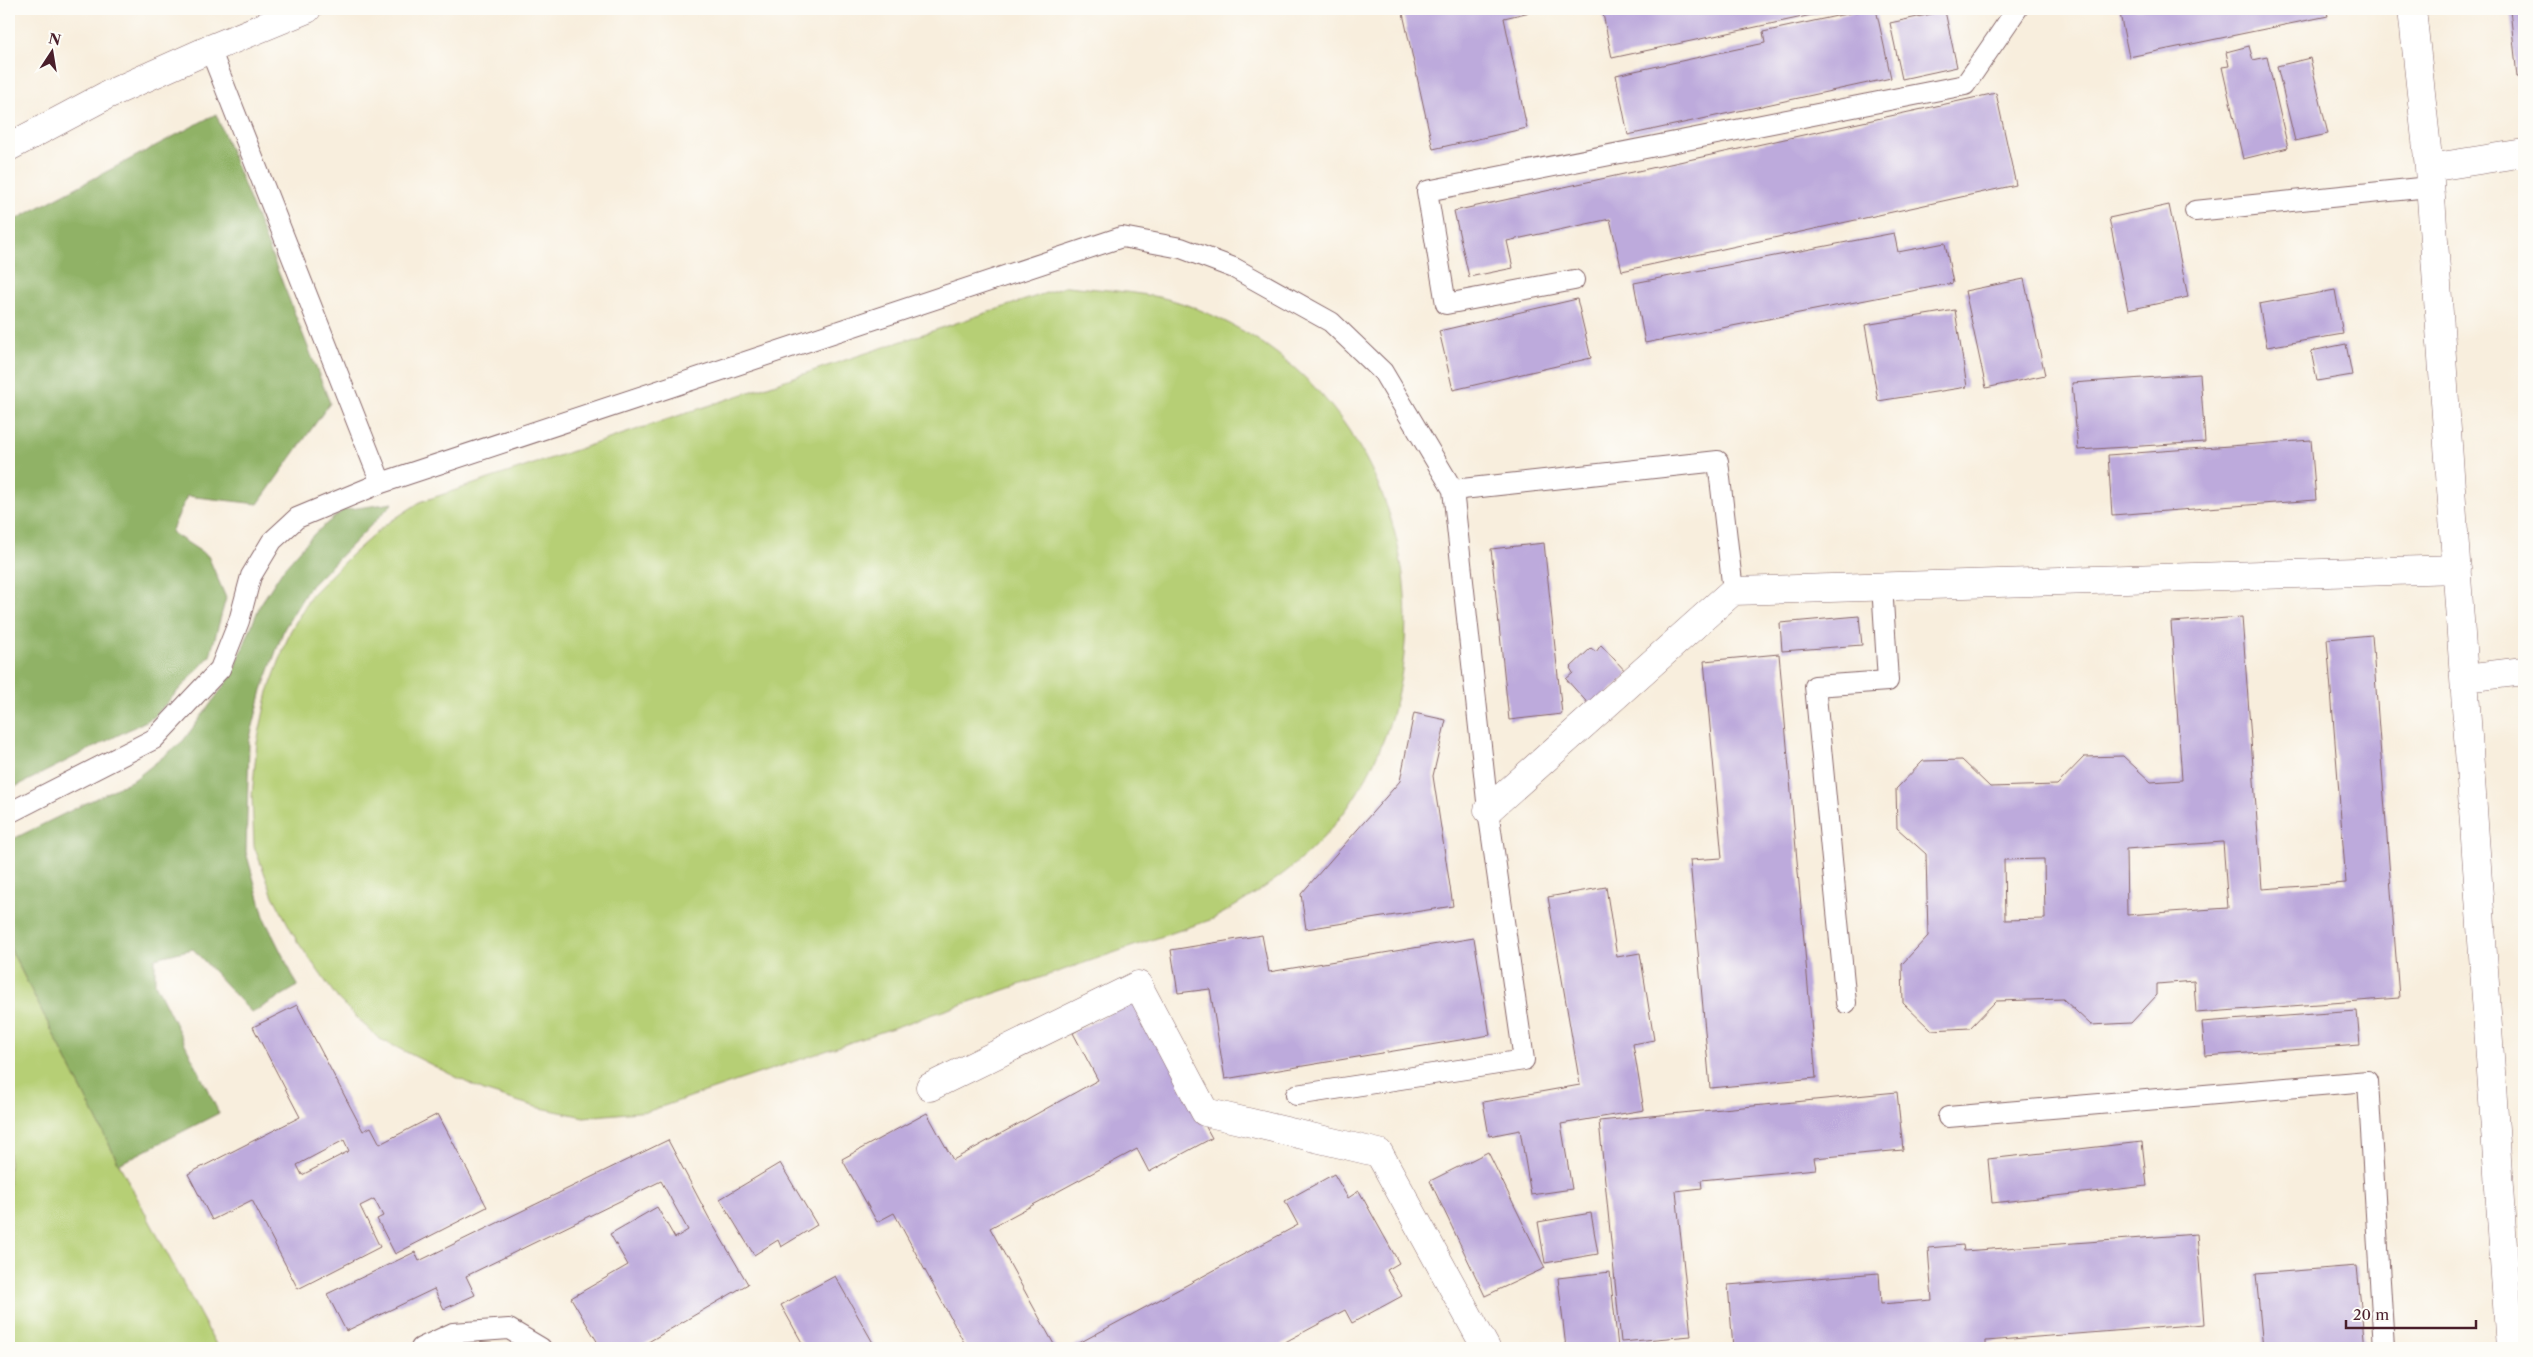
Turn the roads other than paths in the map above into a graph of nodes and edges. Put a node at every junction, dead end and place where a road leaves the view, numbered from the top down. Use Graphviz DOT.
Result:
graph roads {
  1 [pos="307,9"];
  2 [pos="2017,9"];
  3 [pos="2412,9"];
  4 [pos="210,49"];
  5 [pos="9,147"];
  6 [pos="2524,153"];
  7 [pos="2429,177"];
  8 [pos="2195,211"];
  9 [pos="1574,280"];
  10 [pos="381,482"];
  11 [pos="1453,490"];
  12 [pos="2457,569"];
  13 [pos="1882,585"];
  14 [pos="1733,591"];
  15 [pos="2524,671"];
  16 [pos="2465,678"];
  17 [pos="1488,810"];
  18 [pos="9,813"];
  19 [pos="1846,1003"];
  20 [pos="930,1087"];
  21 [pos="1296,1095"];
  22 [pos="1948,1117"];
  23 [pos="421,1348"];
  24 [pos="540,1348"];
  25 [pos="1486,1348"];
  26 [pos="2384,1348"];
  27 [pos="2510,1348"];
  1 -- 4 [label="street"];
  2 -- 9 [label="lane"];
  3 -- 7 [label="street"];
  4 -- 5 [label="street"];
  4 -- 10 [label="lane"];
  6 -- 7 [label="street"];
  7 -- 8 [label="lane"];
  7 -- 12 [label="street"];
  10 -- 11 [label="lane"];
  10 -- 18 [label="lane"];
  11 -- 14 [label="lane"];
  11 -- 17 [label="lane"];
  12 -- 13 [label="street"];
  12 -- 16 [label="street"];
  13 -- 14 [label="street"];
  13 -- 19 [label="lane"];
  14 -- 17 [label="street"];
  15 -- 16 [label="street"];
  16 -- 27 [label="street"];
  17 -- 21 [label="lane"];
  20 -- 25 [label="street"];
  22 -- 26 [label="lane"];
  23 -- 24 [label="lane"];
}
